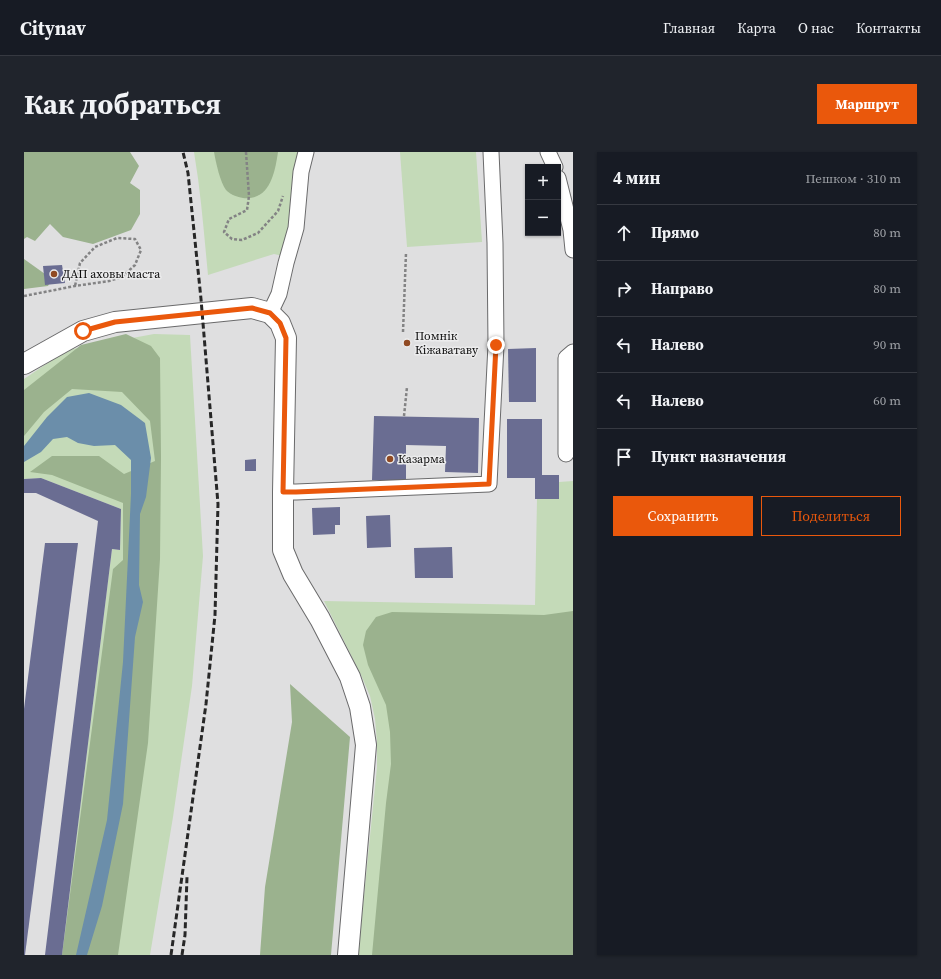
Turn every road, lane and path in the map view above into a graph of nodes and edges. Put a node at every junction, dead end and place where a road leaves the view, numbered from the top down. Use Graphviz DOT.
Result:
graph roads {
  1 [pos="246,152"];
  2 [pos="306,152"];
  3 [pos="491,152"];
  4 [pos="548,152"];
  5 [pos="554,164"];
  6 [pos="284,190"];
  7 [pos="561,190"];
  8 [pos="573,250"];
  9 [pos="406,253"];
  10 [pos="75,286"];
  11 [pos="24,296"];
  12 [pos="270,313"];
  13 [pos="403,332"];
  14 [pos="573,352"];
  15 [pos="24,364"];
  16 [pos="407,387"];
  17 [pos="404,416"];
  18 [pos="566,454"];
  19 [pos="283,492"];
  20 [pos="348,955"];
  1 -- 6 [label="path"];
  2 -- 12 [label="lane"];
  3 -- 19 [label="lane"];
  4 -- 5 [label="lane"];
  7 -- 8 [label="lane"];
  9 -- 13 [label="path"];
  10 -- 10 [label="path"];
  10 -- 11 [label="path"];
  12 -- 15 [label="main road"];
  12 -- 19 [label="main road"];
  14 -- 18 [label="lane"];
  16 -- 17 [label="path"];
  19 -- 20 [label="main road"];
}
